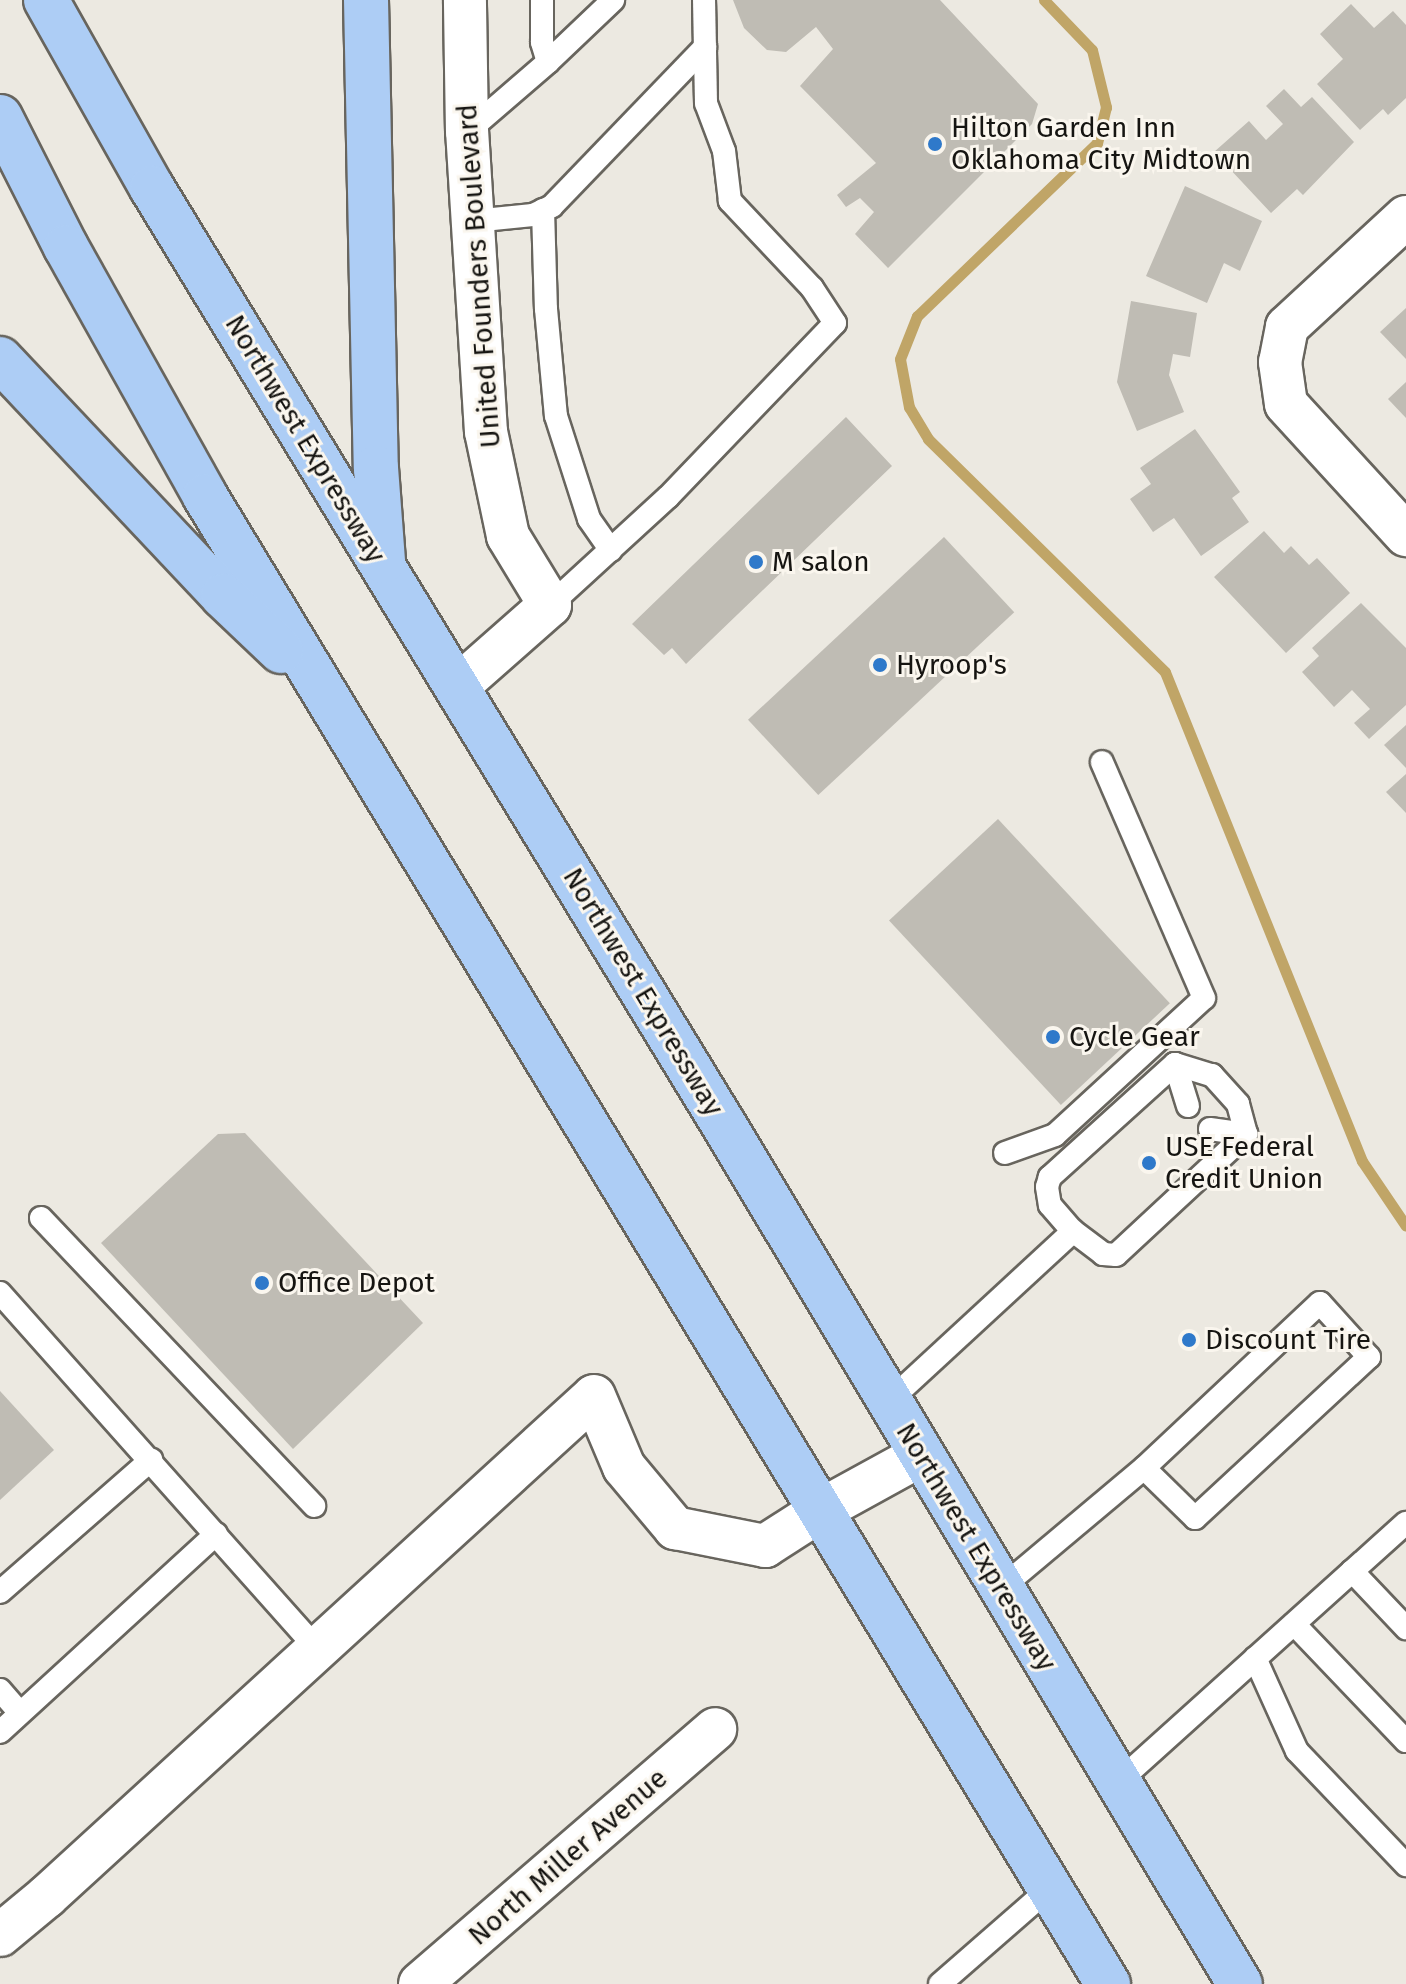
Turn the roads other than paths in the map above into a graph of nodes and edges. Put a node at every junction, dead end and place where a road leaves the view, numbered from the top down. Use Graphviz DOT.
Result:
graph roads {
  1 [pos="46,0"];
  2 [pos="366,0"];
  3 [pos="465,0"];
  4 [pos="542,0"];
  5 [pos="613,0"];
  6 [pos="704,0"];
  7 [pos="705,47"];
  8 [pos="548,62"];
  9 [pos="0,117"];
  10 [pos="467,132"];
  11 [pos="543,210"];
  12 [pos="1406,217"];
  13 [pos="473,221"];
  14 [pos="0,359"];
  15 [pos="1406,535"];
  16 [pos="611,550"];
  17 [pos="383,568"];
  18 [pos="550,605"];
  19 [pos="457,687"];
  20 [pos="320,688"];
  21 [pos="1102,762"];
  22 [pos="1175,1064"];
  23 [pos="1188,1106"];
  24 [pos="1210,1129"];
  25 [pos="1246,1134"];
  26 [pos="1005,1153"];
  27 [pos="41,1218"];
  28 [pos="1073,1231"];
  29 [pos="0,1293"];
  30 [pos="888,1402"];
  31 [pos="921,1455"];
  32 [pos="151,1460"];
  33 [pos="1144,1468"];
  34 [pos="314,1506"];
  35 [pos="821,1510"];
  36 [pos="1406,1523"];
  37 [pos="216,1534"];
  38 [pos="1352,1571"];
  39 [pos="1001,1588"];
  40 [pos="0,1592"];
  41 [pos="1294,1624"];
  42 [pos="1406,1628"];
  43 [pos="318,1650"];
  44 [pos="1255,1658"];
  45 [pos="0,1690"];
  46 [pos="20,1713"];
  47 [pos="715,1729"];
  48 [pos="0,1732"];
  49 [pos="1406,1741"];
  50 [pos="1117,1783"];
  51 [pos="1406,1865"];
  52 [pos="1050,1888"];
  53 [pos="0,1935"];
  54 [pos="420,1984"];
  55 [pos="940,1984"];
  56 [pos="1108,1984"];
  57 [pos="1240,1984"];
  1 -- 17 [label="highway, Northwest Expressway"];
  2 -- 17 [label="highway"];
  3 -- 10 [label="street, United Founders Boulevard"];
  4 -- 8 [label="lane"];
  5 -- 8 [label="lane"];
  6 -- 7 [label="lane"];
  7 -- 11 [label="lane"];
  7 -- 16 [label="lane"];
  8 -- 10 [label="lane"];
  9 -- 20 [label="highway"];
  10 -- 13 [label="street, United Founders Boulevard"];
  11 -- 13 [label="lane"];
  11 -- 16 [label="lane"];
  12 -- 15 [label="street"];
  13 -- 18 [label="street, United Founders Boulevard"];
  14 -- 20 [label="highway"];
  16 -- 18 [label="lane"];
  17 -- 19 [label="highway, Northwest Expressway"];
  18 -- 19 [label="street"];
  19 -- 30 [label="highway, Northwest Expressway"];
  20 -- 35 [label="highway"];
  21 -- 26 [label="lane"];
  22 -- 23 [label="lane"];
  22 -- 25 [label="lane"];
  22 -- 28 [label="lane"];
  24 -- 25 [label="lane"];
  25 -- 28 [label="lane"];
  27 -- 34 [label="lane"];
  28 -- 30 [label="lane"];
  29 -- 32 [label="lane"];
  30 -- 31 [label="highway, Northwest Expressway"];
  31 -- 35 [label="street"];
  31 -- 39 [label="highway, Northwest Expressway"];
  32 -- 37 [label="lane"];
  32 -- 40 [label="lane"];
  33 -- 33 [label="lane"];
  33 -- 39 [label="lane"];
  35 -- 43 [label="street"];
  35 -- 52 [label="highway"];
  36 -- 38 [label="lane"];
  37 -- 43 [label="lane"];
  37 -- 46 [label="lane"];
  38 -- 41 [label="lane"];
  38 -- 42 [label="lane"];
  39 -- 50 [label="highway, Northwest Expressway"];
  41 -- 44 [label="lane"];
  41 -- 49 [label="lane"];
  43 -- 53 [label="street"];
  44 -- 50 [label="lane"];
  44 -- 51 [label="lane"];
  45 -- 46 [label="lane"];
  46 -- 48 [label="lane"];
  47 -- 54 [label="street, North Miller Avenue"];
  50 -- 57 [label="highway, Northwest Expressway"];
  52 -- 55 [label="lane"];
  52 -- 56 [label="highway"];
}
